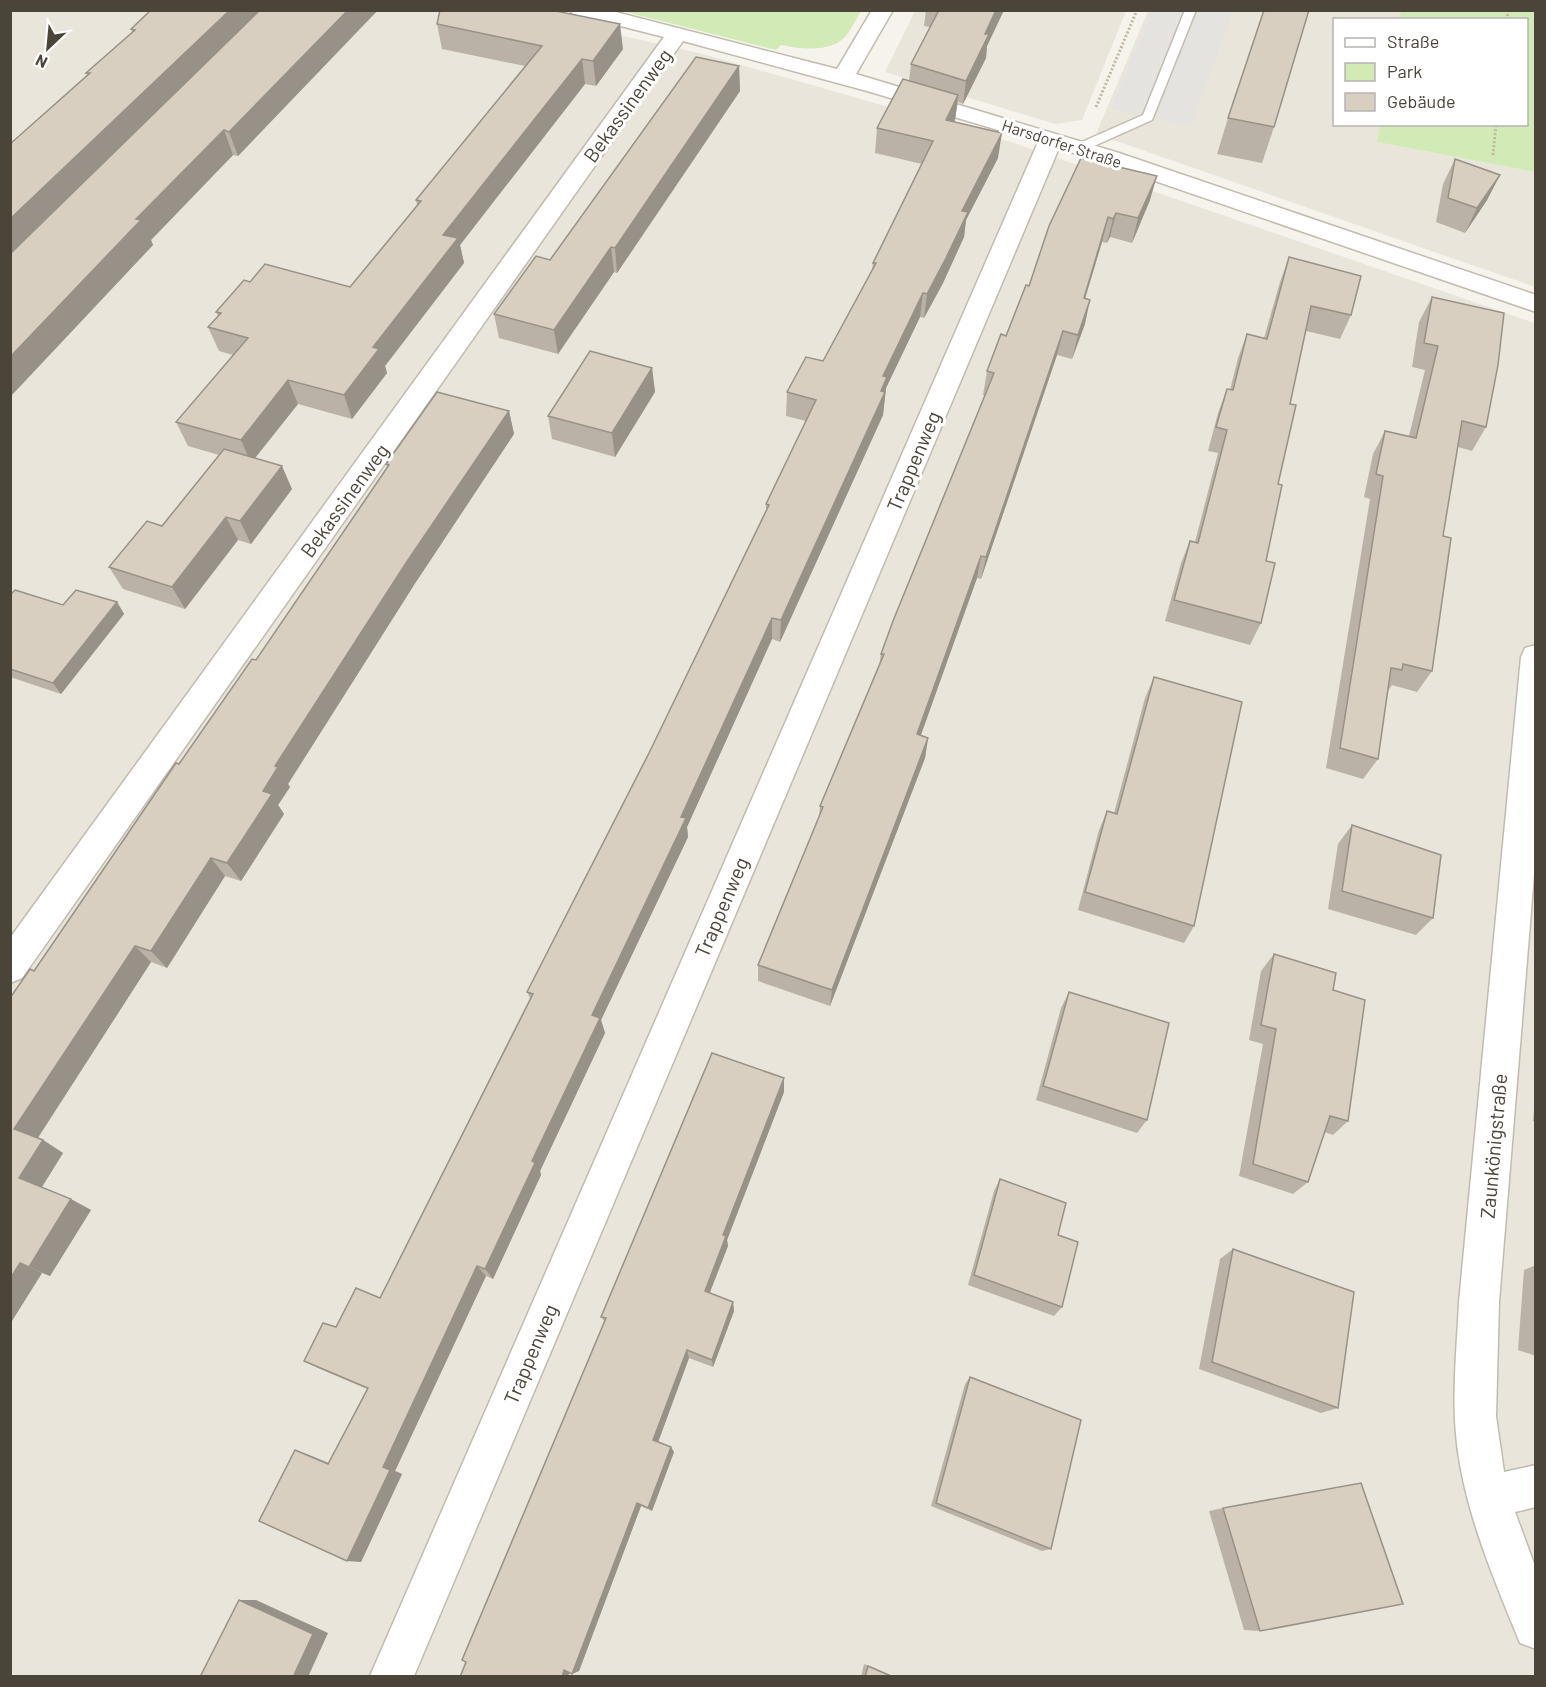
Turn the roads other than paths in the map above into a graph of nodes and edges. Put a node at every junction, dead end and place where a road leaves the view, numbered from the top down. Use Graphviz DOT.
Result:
graph roads {
  1 [pos="580,10"];
  2 [pos="883,10"];
  3 [pos="1191,10"];
  4 [pos="678,33"];
  5 [pos="843,77"];
  6 [pos="1065,143"];
  7 [pos="1536,304"];
  8 [pos="1536,657"];
  9 [pos="10,967"];
  10 [pos="1536,1486"];
  11 [pos="1490,1496"];
  12 [pos="1536,1627"];
  13 [pos="392,1677"];
  1 -- 4 [label="street, Harsdorfer Straße"];
  2 -- 5 [label="street"];
  3 -- 6 [label="lane"];
  4 -- 5 [label="street, Harsdorfer Straße"];
  4 -- 9 [label="street, Bekassinenweg"];
  5 -- 6 [label="street, Harsdorfer Straße"];
  6 -- 7 [label="street, Harsdorfer Straße"];
  6 -- 13 [label="street, Trappenweg"];
  8 -- 11 [label="street, Zaunkönigstraße"];
  10 -- 11 [label="street"];
  11 -- 12 [label="street, Zaunkönigstraße"];
}
